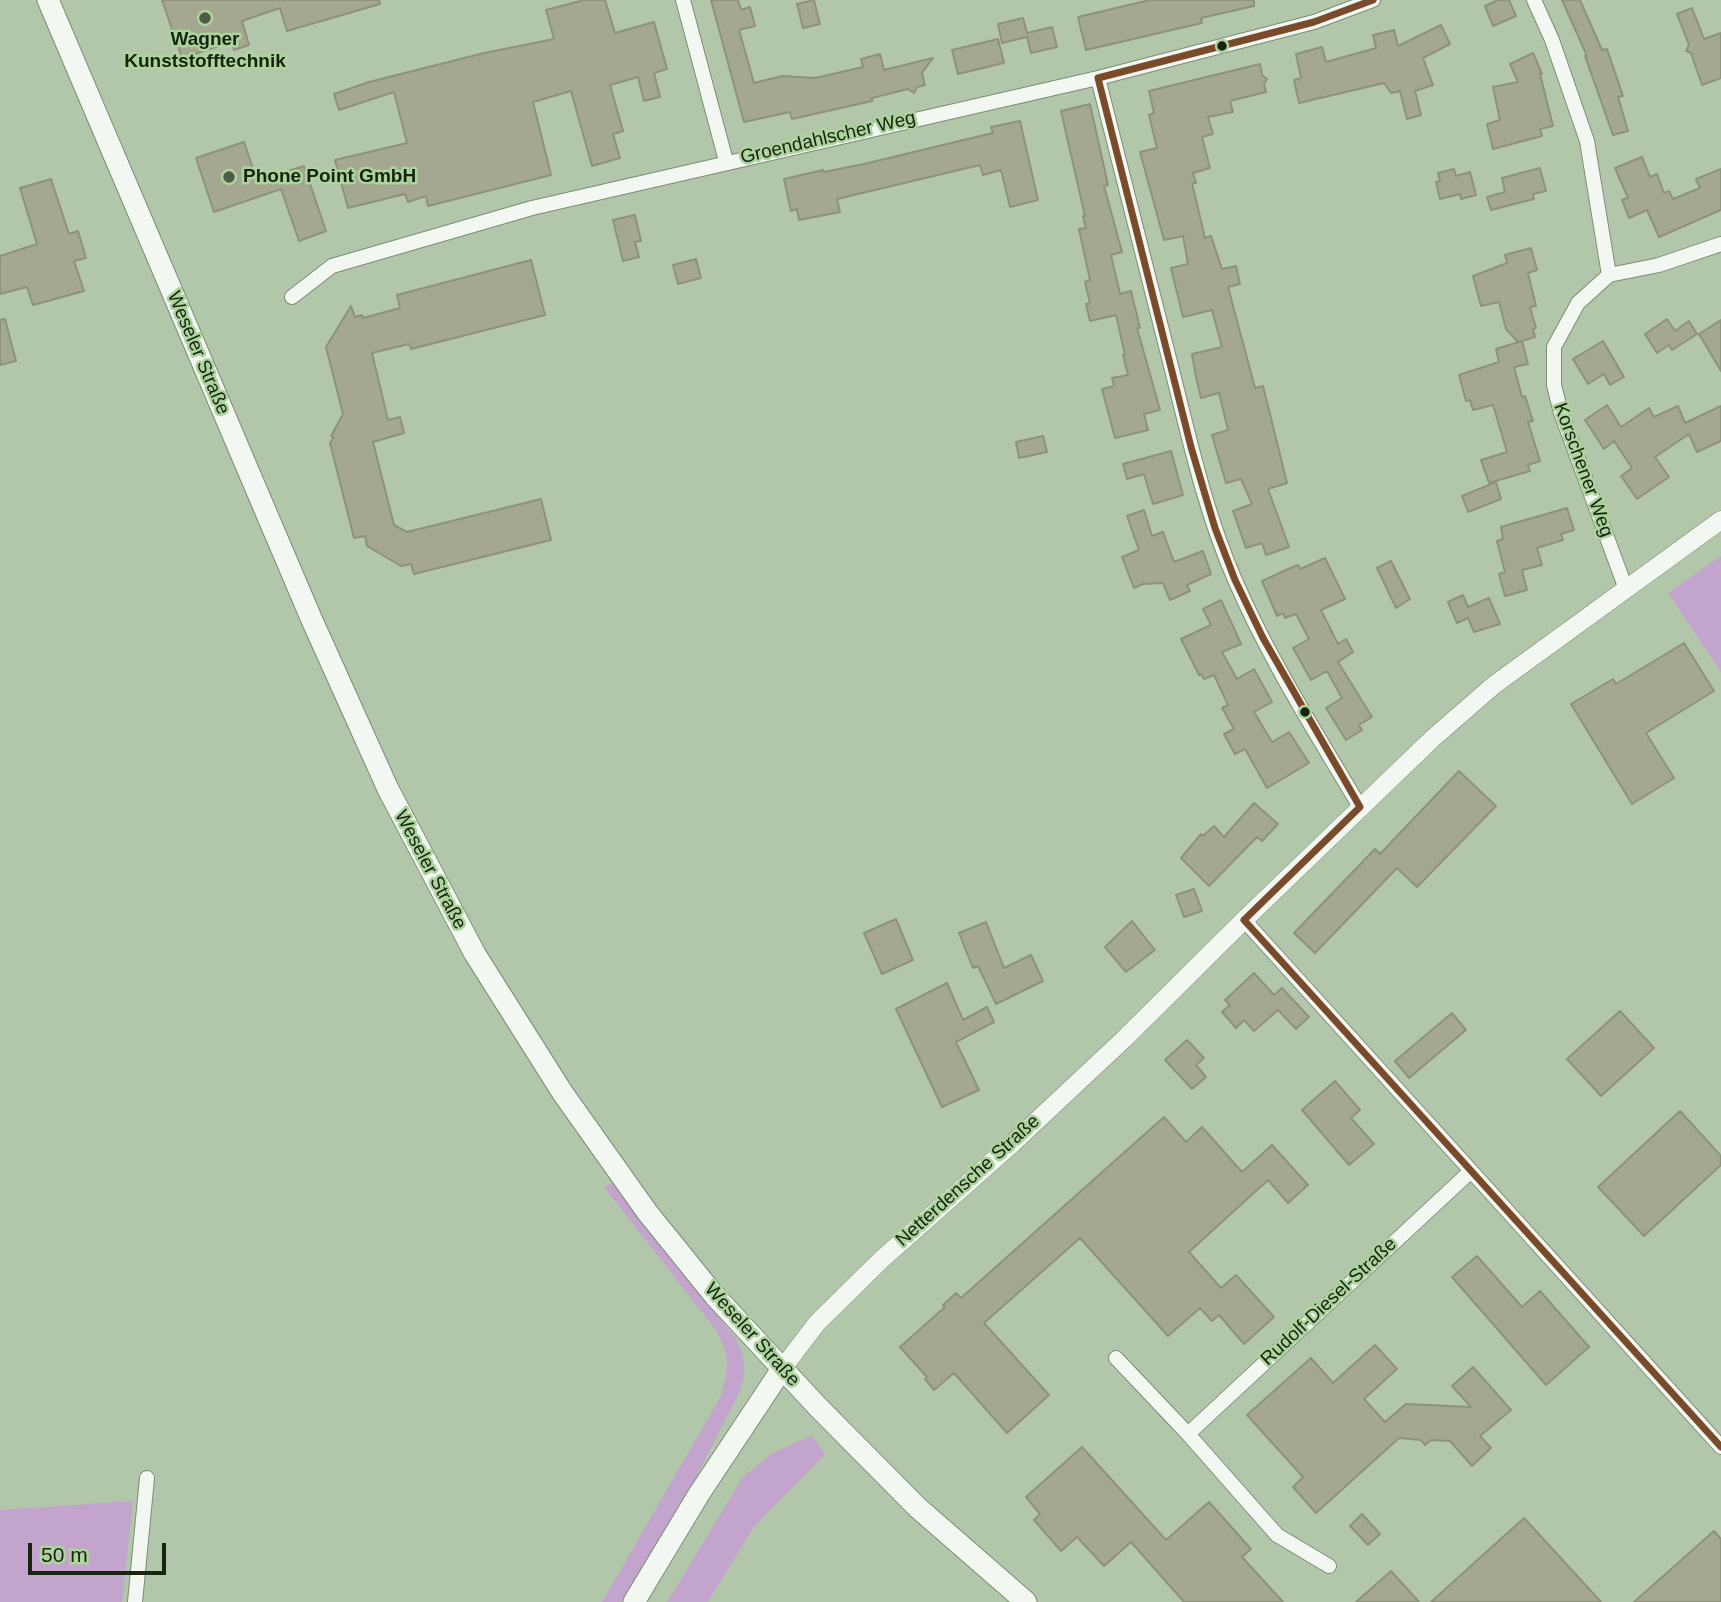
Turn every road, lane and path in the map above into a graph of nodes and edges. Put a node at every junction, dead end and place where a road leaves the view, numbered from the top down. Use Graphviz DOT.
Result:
graph roads {
  1 [pos="48,0"];
  2 [pos="683,0"];
  3 [pos="1373,0"];
  4 [pos="1534,0"];
  5 [pos="1098,78"];
  6 [pos="726,161"];
  7 [pos="1721,244"];
  8 [pos="1609,275"];
  9 [pos="292,297"];
  10 [pos="1721,520"];
  11 [pos="1626,589"];
  12 [pos="1360,807"];
  13 [pos="1244,920"];
  14 [pos="1471,1171"];
  15 [pos="1116,1358"];
  16 [pos="782,1369"];
  17 [pos="1188,1434"];
  18 [pos="1721,1447"];
  19 [pos="147,1478"];
  20 [pos="1329,1566"];
  21 [pos="135,1602"];
  22 [pos="634,1602"];
  23 [pos="1026,1602"];
  1 -- 16 [label="main road, Weseler Straße"];
  2 -- 6 [label="street"];
  3 -- 5 [label="street, Groendahlscher Weg"];
  4 -- 8 [label="street"];
  5 -- 6 [label="street, Groendahlscher Weg"];
  5 -- 12 [label="street"];
  6 -- 9 [label="street, Groendahlscher Weg"];
  7 -- 8 [label="street"];
  8 -- 11 [label="street, Korschener Weg"];
  10 -- 11 [label="street, Netterdensche Straße"];
  11 -- 12 [label="street, Netterdensche Straße"];
  12 -- 13 [label="street, Netterdensche Straße"];
  13 -- 14 [label="street"];
  13 -- 16 [label="street, Netterdensche Straße"];
  14 -- 17 [label="street, Rudolf-Diesel-Straße"];
  14 -- 18 [label="street"];
  15 -- 17 [label="street"];
  16 -- 22 [label="main road, Netterdensche Straße"];
  16 -- 23 [label="main road, Weseler Straße"];
  17 -- 20 [label="street"];
  19 -- 21 [label="street"];
}
